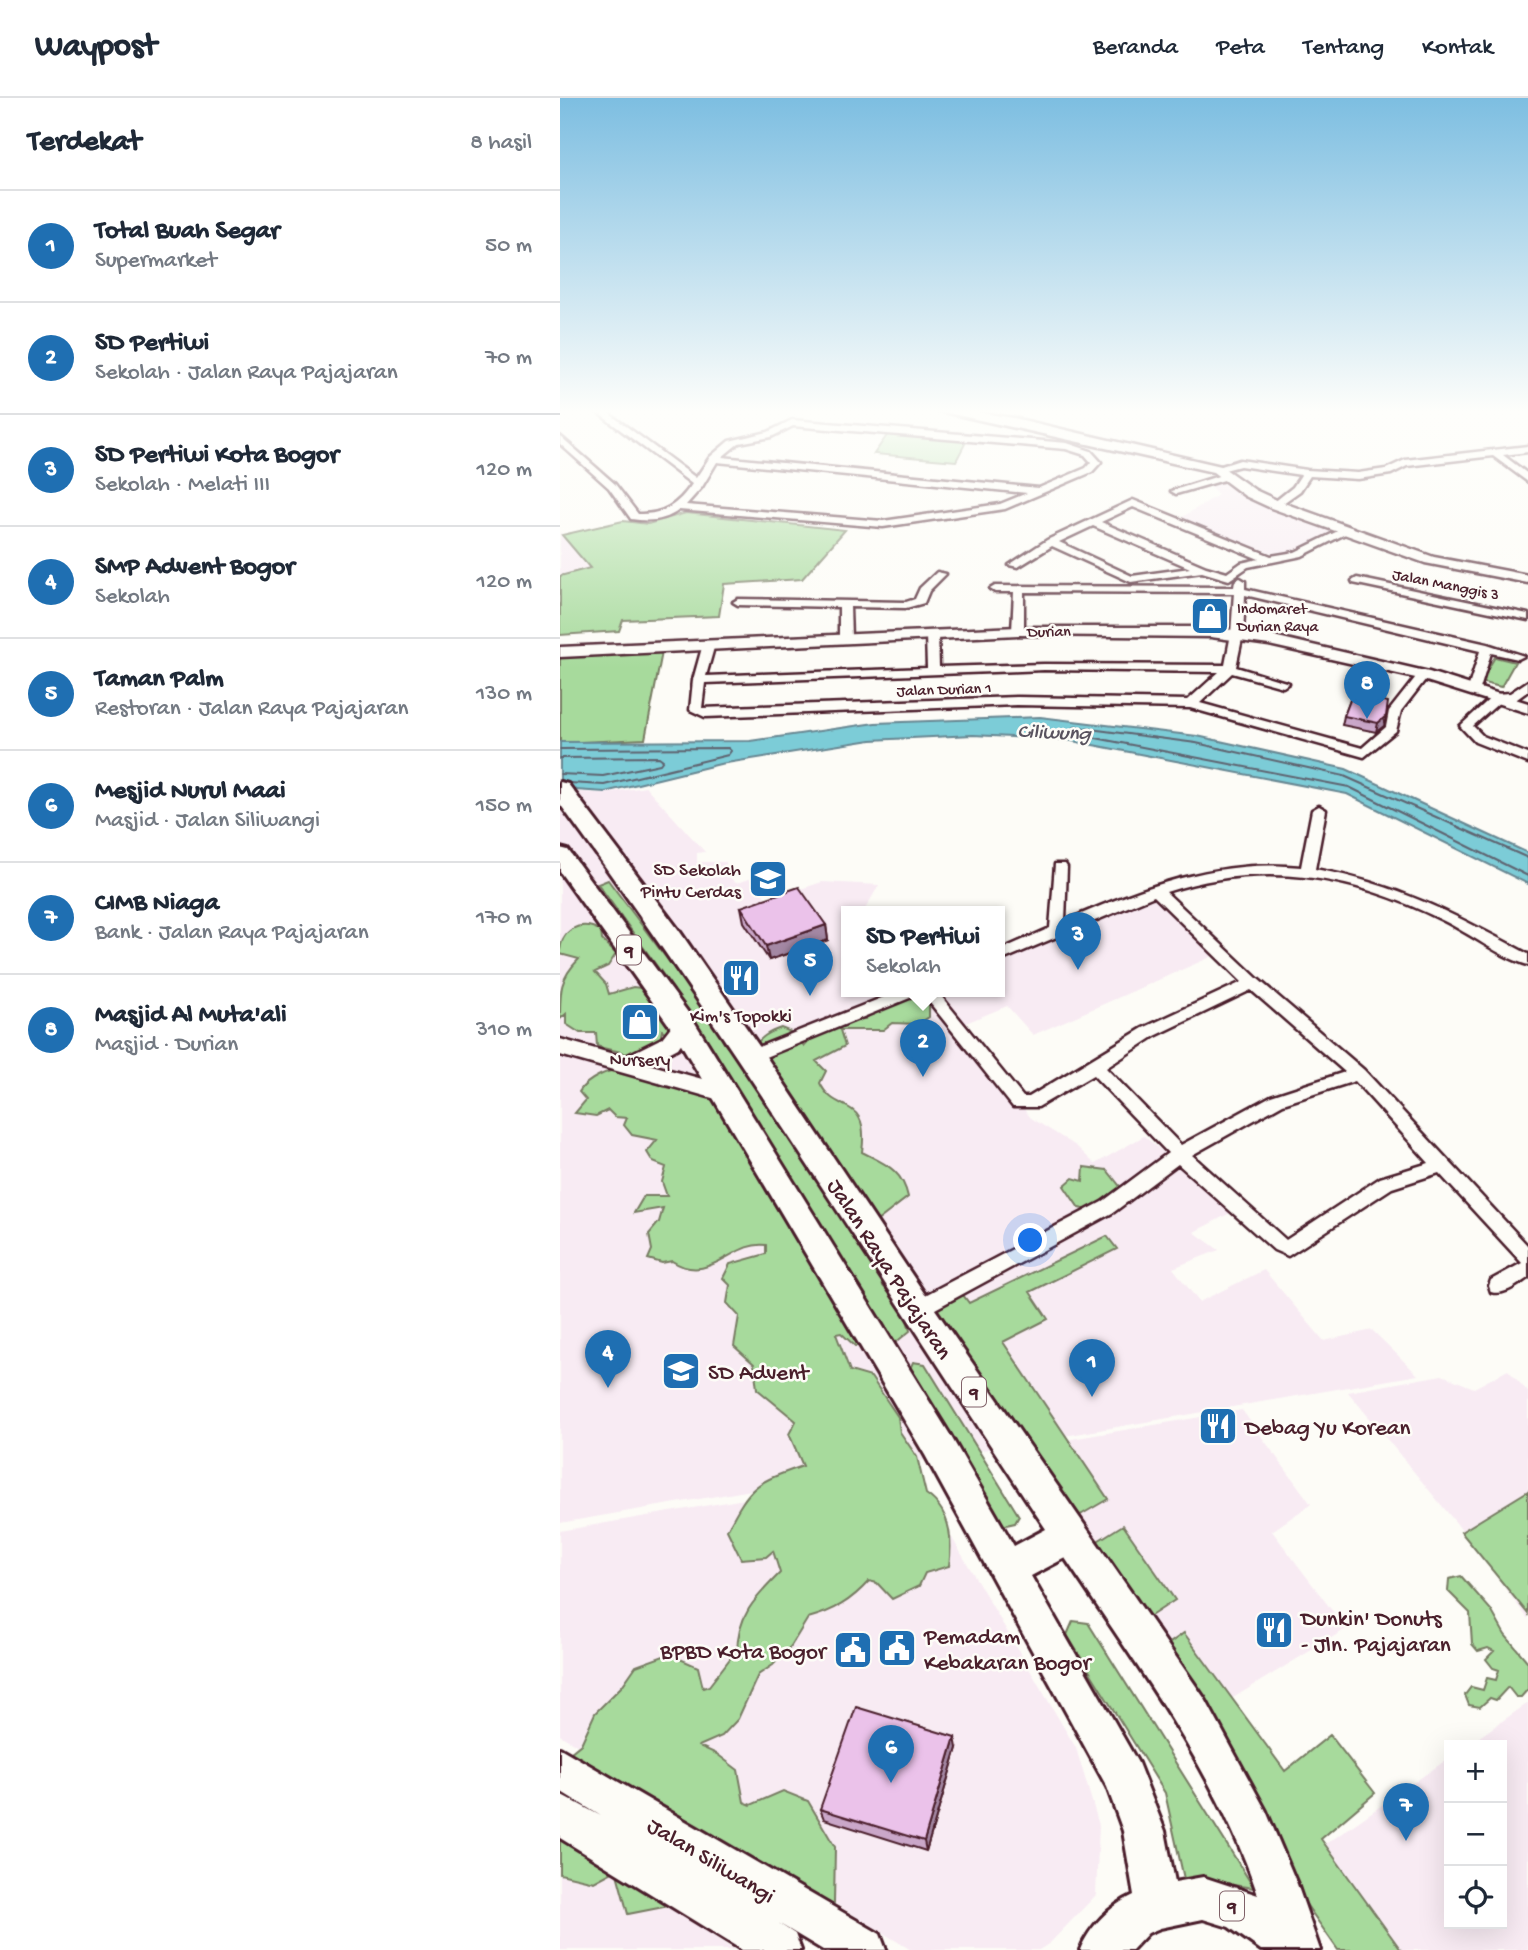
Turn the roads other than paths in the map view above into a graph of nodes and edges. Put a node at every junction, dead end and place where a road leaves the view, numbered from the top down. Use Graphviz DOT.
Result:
graph roads {
  1 [pos="619,495"];
  2 [pos="689,495"];
  3 [pos="1032,495"];
  4 [pos="1255,495"];
  5 [pos="1289,495"];
  6 [pos="1276,505"];
  7 [pos="678,507"];
  8 [pos="1092,522"];
  9 [pos="1348,530"];
  10 [pos="1051,542"];
  11 [pos="1268,559"];
  12 [pos="1014,565"];
  13 [pos="1202,569"];
  14 [pos="942,574"];
  15 [pos="1241,578"];
  16 [pos="1528,579"];
  17 [pos="1357,581"];
  18 [pos="995,589"];
  19 [pos="1237,590"];
  20 [pos="1019,591"];
  21 [pos="738,602"];
  22 [pos="844,602"];
  23 [pos="1528,617"];
  24 [pos="1018,631"];
  25 [pos="932,634"];
  26 [pos="1237,634"];
  27 [pos="845,638"];
  28 [pos="709,644"];
  29 [pos="1487,647"];
  30 [pos="560,652"];
  31 [pos="1523,653"];
  32 [pos="1526,666"];
  33 [pos="1230,669"];
  34 [pos="933,670"];
  35 [pos="1423,675"];
  36 [pos="699,680"];
  37 [pos="1283,683"];
  38 [pos="1528,685"];
  39 [pos="1474,689"];
  40 [pos="1499,697"];
  41 [pos="1191,704"];
  42 [pos="1528,709"];
  43 [pos="1528,759"];
  44 [pos="562,793"];
  45 [pos="1319,810"];
  46 [pos="613,860"];
  47 [pos="568,864"];
  48 [pos="1060,867"];
  49 [pos="1307,873"];
  50 [pos="1157,891"];
  51 [pos="1057,931"];
  52 [pos="1005,954"];
  53 [pos="1528,960"];
  54 [pos="1253,983"];
  55 [pos="900,997"];
  56 [pos="933,997"];
  57 [pos="683,1025"];
  58 [pos="560,1047"];
  59 [pos="752,1056"];
  60 [pos="625,1066"];
  61 [pos="1095,1067"];
  62 [pos="1358,1074"];
  63 [pos="723,1093"];
  64 [pos="1179,1154"];
  65 [pos="1440,1166"];
  66 [pos="1528,1258"];
  67 [pos="1528,1269"];
  68 [pos="1498,1286"];
  69 [pos="917,1309"];
  70 [pos="1070,1535"];
  71 [pos="1008,1569"];
  72 [pos="560,1768"];
  73 [pos="560,1815"];
  74 [pos="1158,1907"];
  75 [pos="1297,1948"];
  76 [pos="779,1950"];
  77 [pos="864,1950"];
  78 [pos="1102,1950"];
  1 -- 7 [label="street"];
  2 -- 7 [label="street"];
  3 -- 7 [label="street"];
  4 -- 6 [label="street"];
  5 -- 6 [label="street"];
  6 -- 9 [label="street"];
  8 -- 10 [label="street"];
  8 -- 11 [label="street"];
  8 -- 13 [label="street"];
  9 -- 11 [label="street"];
  9 -- 16 [label="street"];
  10 -- 12 [label="street"];
  10 -- 13 [label="street"];
  11 -- 13 [label="street"];
  14 -- 22 [label="street"];
  15 -- 19 [label="street"];
  17 -- 23 [label="street, Jalan Manggis 3"];
  18 -- 20 [label="street"];
  19 -- 20 [label="street"];
  19 -- 26 [label="street"];
  19 -- 29 [label="street"];
  20 -- 24 [label="street"];
  21 -- 22 [label="street"];
  22 -- 27 [label="street"];
  24 -- 25 [label="street, Durian"];
  24 -- 26 [label="street, Durian"];
  25 -- 27 [label="street, Durian"];
  25 -- 34 [label="street"];
  26 -- 33 [label="street"];
  26 -- 35 [label="street, Durian"];
  27 -- 28 [label="street, Durian"];
  28 -- 30 [label="street, Durian"];
  28 -- 36 [label="street"];
  29 -- 31 [label="street"];
  29 -- 39 [label="street"];
  31 -- 32 [label="street"];
  33 -- 34 [label="street"];
  33 -- 37 [label="street"];
  33 -- 41 [label="street"];
  34 -- 36 [label="street"];
  35 -- 39 [label="street, Durian"];
  35 -- 41 [label="street, Jalan Durian 1"];
  36 -- 41 [label="street, Jalan Durian 1"];
  38 -- 40 [label="street"];
  39 -- 40 [label="street, Durian"];
  40 -- 42 [label="street, Durian"];
  40 -- 43 [label="street"];
  44 -- 46 [label="highway, Jalan Raya Pajajaran / 9"];
  45 -- 49 [label="street"];
  46 -- 47 [label="main road"];
  46 -- 59 [label="highway, Jalan Raya Pajajaran / 9"];
  47 -- 57 [label="main road, 9"];
  48 -- 51 [label="street"];
  49 -- 50 [label="street"];
  49 -- 53 [label="street"];
  50 -- 51 [label="street"];
  50 -- 54 [label="street"];
  51 -- 52 [label="street"];
  54 -- 61 [label="street"];
  54 -- 62 [label="street"];
  55 -- 59 [label="street"];
  56 -- 61 [label="street"];
  57 -- 60 [label="street"];
  57 -- 63 [label="main road, 9"];
  58 -- 60 [label="street"];
  59 -- 69 [label="highway, Jalan Raya Pajajaran / 9"];
  60 -- 63 [label="street"];
  61 -- 64 [label="street"];
  62 -- 64 [label="street"];
  62 -- 65 [label="street"];
  63 -- 71 [label="main road, 9"];
  64 -- 65 [label="street"];
  64 -- 69 [label="street"];
  65 -- 66 [label="street"];
  67 -- 68 [label="street"];
  69 -- 70 [label="highway, Jalan Raya Pajajaran / 9"];
  70 -- 71 [label="main road"];
  70 -- 75 [label="highway, Jalan Raya Pajajaran / 9"];
  71 -- 74 [label="main road, 9"];
  72 -- 77 [label="main road, Jalan Siliwangi"];
  73 -- 76 [label="main road, Jalan Siliwangi"];
  74 -- 75 [label="main road, 9"];
  74 -- 78 [label="main road, 9"];
}
